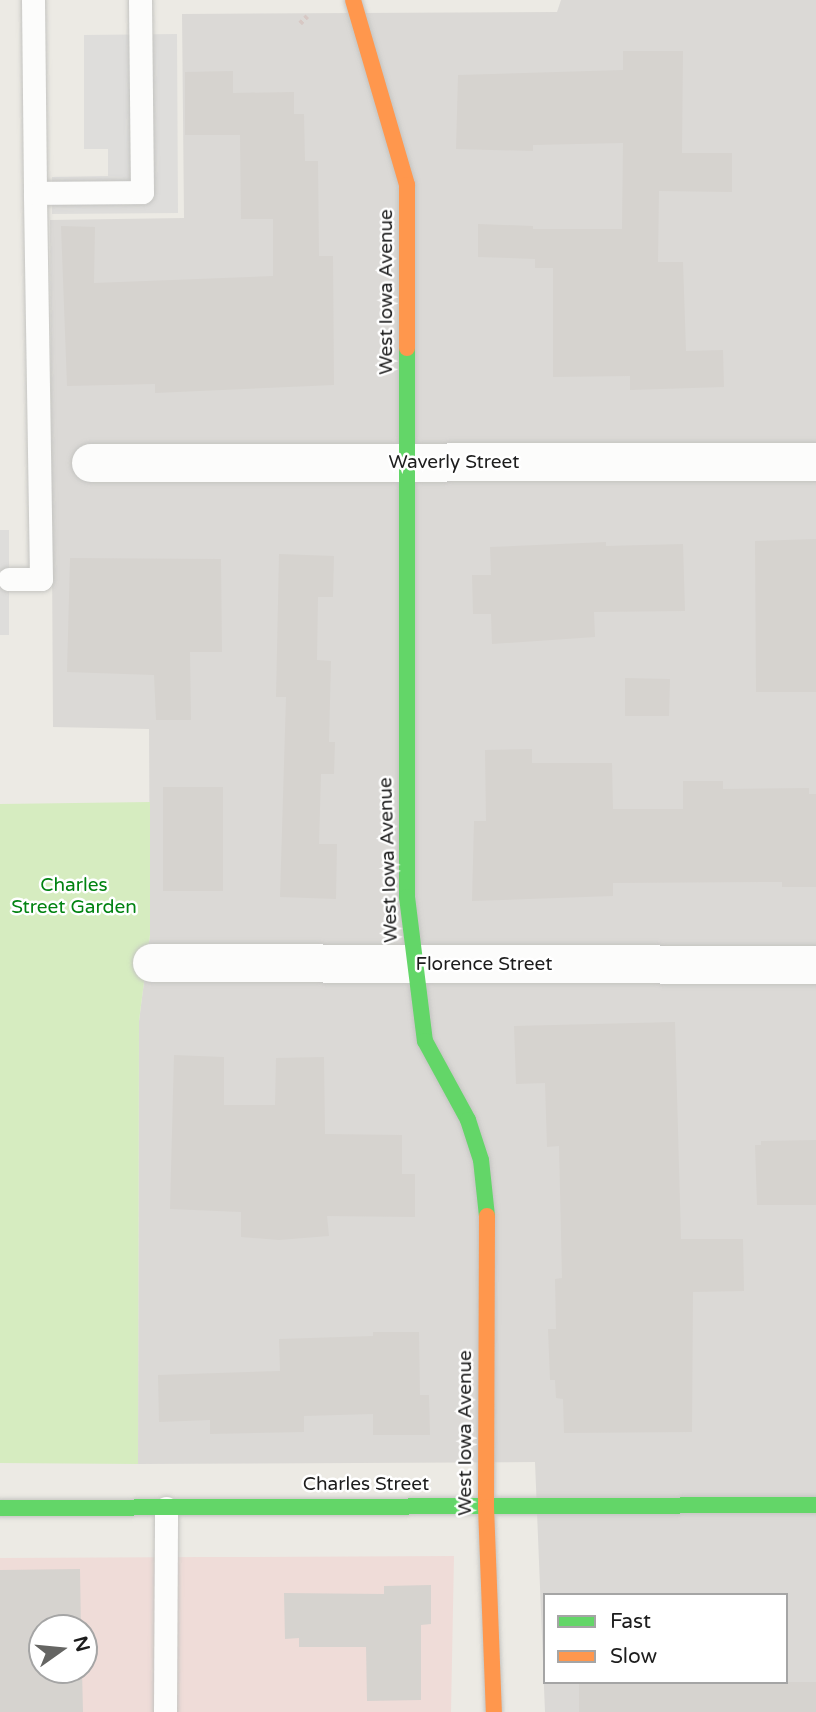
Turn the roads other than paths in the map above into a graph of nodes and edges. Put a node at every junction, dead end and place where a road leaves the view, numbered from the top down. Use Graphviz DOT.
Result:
graph roads {
  1 [pos="33,0"];
  2 [pos="140,0"];
  3 [pos="353,0"];
  4 [pos="35,193"];
  5 [pos="816,462"];
  6 [pos="91,463"];
  7 [pos="408,463"];
  8 [pos="9,579"];
  9 [pos="152,964"];
  10 [pos="414,965"];
  11 [pos="816,965"];
  12 [pos="816,1505"];
  13 [pos="486,1507"];
  14 [pos="0,1508"];
  15 [pos="166,1508"];
  16 [pos="165,1712"];
  17 [pos="494,1712"];
  1 -- 4 [label="lane"];
  2 -- 4 [label="lane"];
  3 -- 7 [label="street, West Iowa Avenue"];
  4 -- 8 [label="lane"];
  5 -- 7 [label="street, Waverly Street"];
  6 -- 7 [label="street, Waverly Street"];
  7 -- 10 [label="street, West Iowa Avenue"];
  9 -- 10 [label="street, Florence Street"];
  10 -- 11 [label="street, Florence Street"];
  10 -- 13 [label="street, West Iowa Avenue"];
  12 -- 13 [label="street, Charles Street"];
  13 -- 15 [label="street, Charles Street"];
  13 -- 17 [label="street, West Iowa Avenue"];
  14 -- 15 [label="street, Charles Street"];
  15 -- 16 [label="lane"];
}
